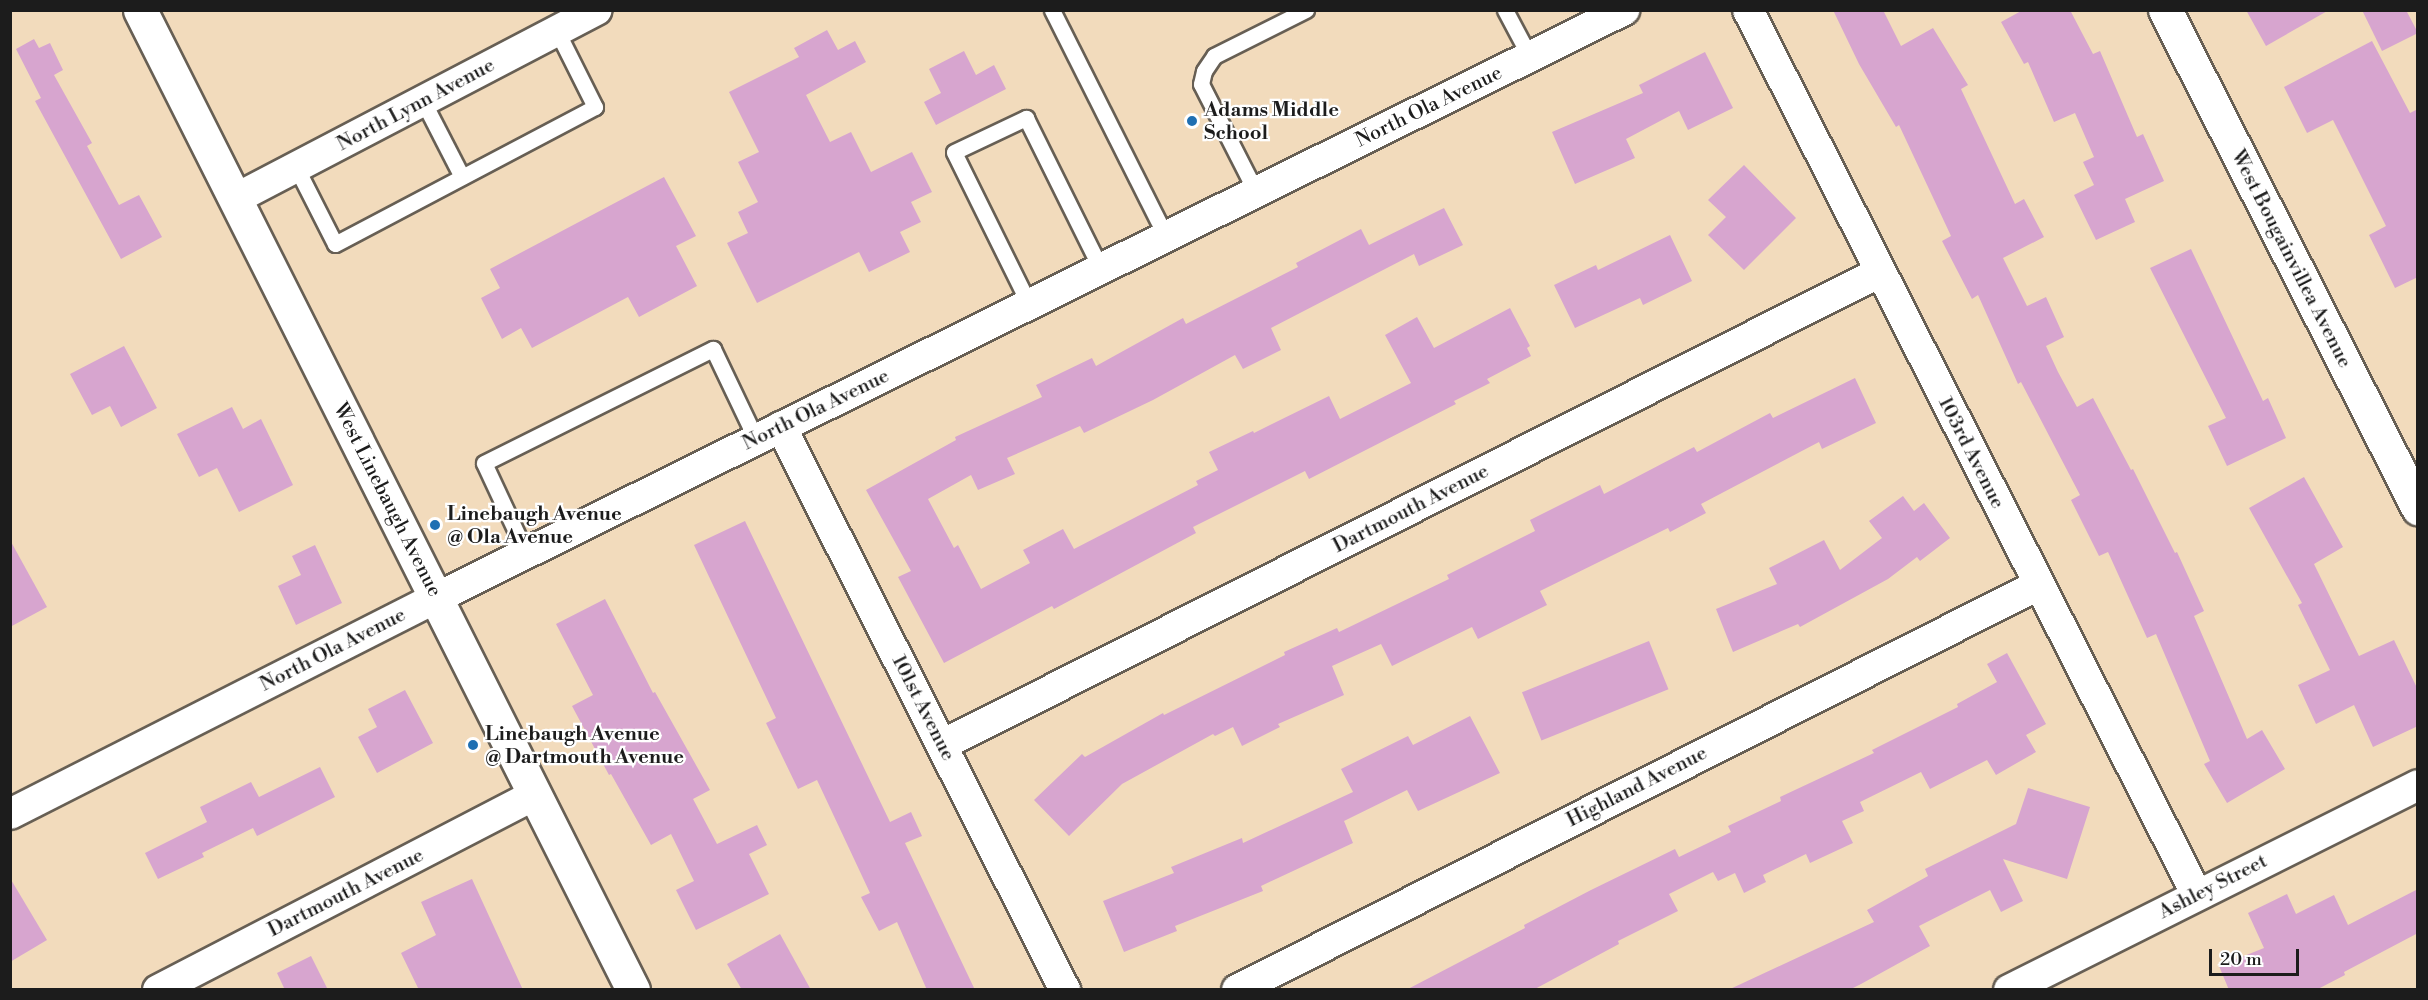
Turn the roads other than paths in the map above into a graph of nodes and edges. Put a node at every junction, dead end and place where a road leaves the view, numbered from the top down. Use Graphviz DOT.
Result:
graph roads {
  1 [pos="140,10"];
  2 [pos="597,10"];
  3 [pos="1052,10"];
  4 [pos="1306,10"];
  5 [pos="1505,10"];
  6 [pos="1624,10"];
  7 [pos="1748,10"];
  8 [pos="2165,10"];
  9 [pos="558,31"];
  10 [pos="1530,57"];
  11 [pos="423,101"];
  12 [pos="296,167"];
  13 [pos="462,177"];
  14 [pos="1256,192"];
  15 [pos="235,199"];
  16 [pos="1166,237"];
  17 [pos="1101,269"];
  18 [pos="1880,272"];
  19 [pos="1029,304"];
  20 [pos="769,433"];
  21 [pos="2418,508"];
  22 [pos="526,553"];
  23 [pos="2038,585"];
  24 [pos="436,598"];
  25 [pos="942,746"];
  26 [pos="2418,785"];
  27 [pos="534,795"];
  28 [pos="10,814"];
  29 [pos="2197,895"];
  30 [pos="187,983"];
  31 [pos="158,990"];
  32 [pos="633,990"];
  33 [pos="1065,990"];
  34 [pos="1237,990"];
  35 [pos="2009,990"];
  1 -- 15 [label="street, West Linebaugh Avenue"];
  2 -- 9 [label="street, North Lynn Avenue"];
  3 -- 16 [label="lane"];
  4 -- 14 [label="lane"];
  5 -- 10 [label="lane"];
  6 -- 10 [label="street, North Ola Avenue"];
  7 -- 18 [label="street, 103rd Avenue"];
  8 -- 21 [label="street, West Bougainvillea Avenue"];
  9 -- 11 [label="street, North Lynn Avenue"];
  9 -- 13 [label="lane"];
  10 -- 14 [label="street, North Ola Avenue"];
  11 -- 12 [label="street, North Lynn Avenue"];
  11 -- 13 [label="lane"];
  12 -- 13 [label="lane"];
  12 -- 15 [label="street, North Lynn Avenue"];
  14 -- 16 [label="street, North Ola Avenue"];
  15 -- 24 [label="street, West Linebaugh Avenue"];
  16 -- 17 [label="street, North Ola Avenue"];
  17 -- 19 [label="street, North Ola Avenue"];
  17 -- 19 [label="lane"];
  18 -- 23 [label="street, 103rd Avenue"];
  18 -- 25 [label="street, Dartmouth Avenue"];
  19 -- 20 [label="street, North Ola Avenue"];
  20 -- 22 [label="street, North Ola Avenue"];
  20 -- 22 [label="lane"];
  20 -- 25 [label="street, 101st Avenue"];
  22 -- 24 [label="street, North Ola Avenue"];
  23 -- 29 [label="street, 103rd Avenue"];
  23 -- 34 [label="street, Highland Avenue"];
  24 -- 27 [label="street, West Linebaugh Avenue"];
  24 -- 28 [label="street, North Ola Avenue"];
  25 -- 33 [label="street, 101st Avenue"];
  26 -- 29 [label="street, Ashley Street"];
  27 -- 30 [label="street, Dartmouth Avenue"];
  27 -- 32 [label="street, West Linebaugh Avenue"];
  29 -- 35 [label="street, Ashley Street"];
  30 -- 31 [label="street, Dartmouth Avenue"];
}
